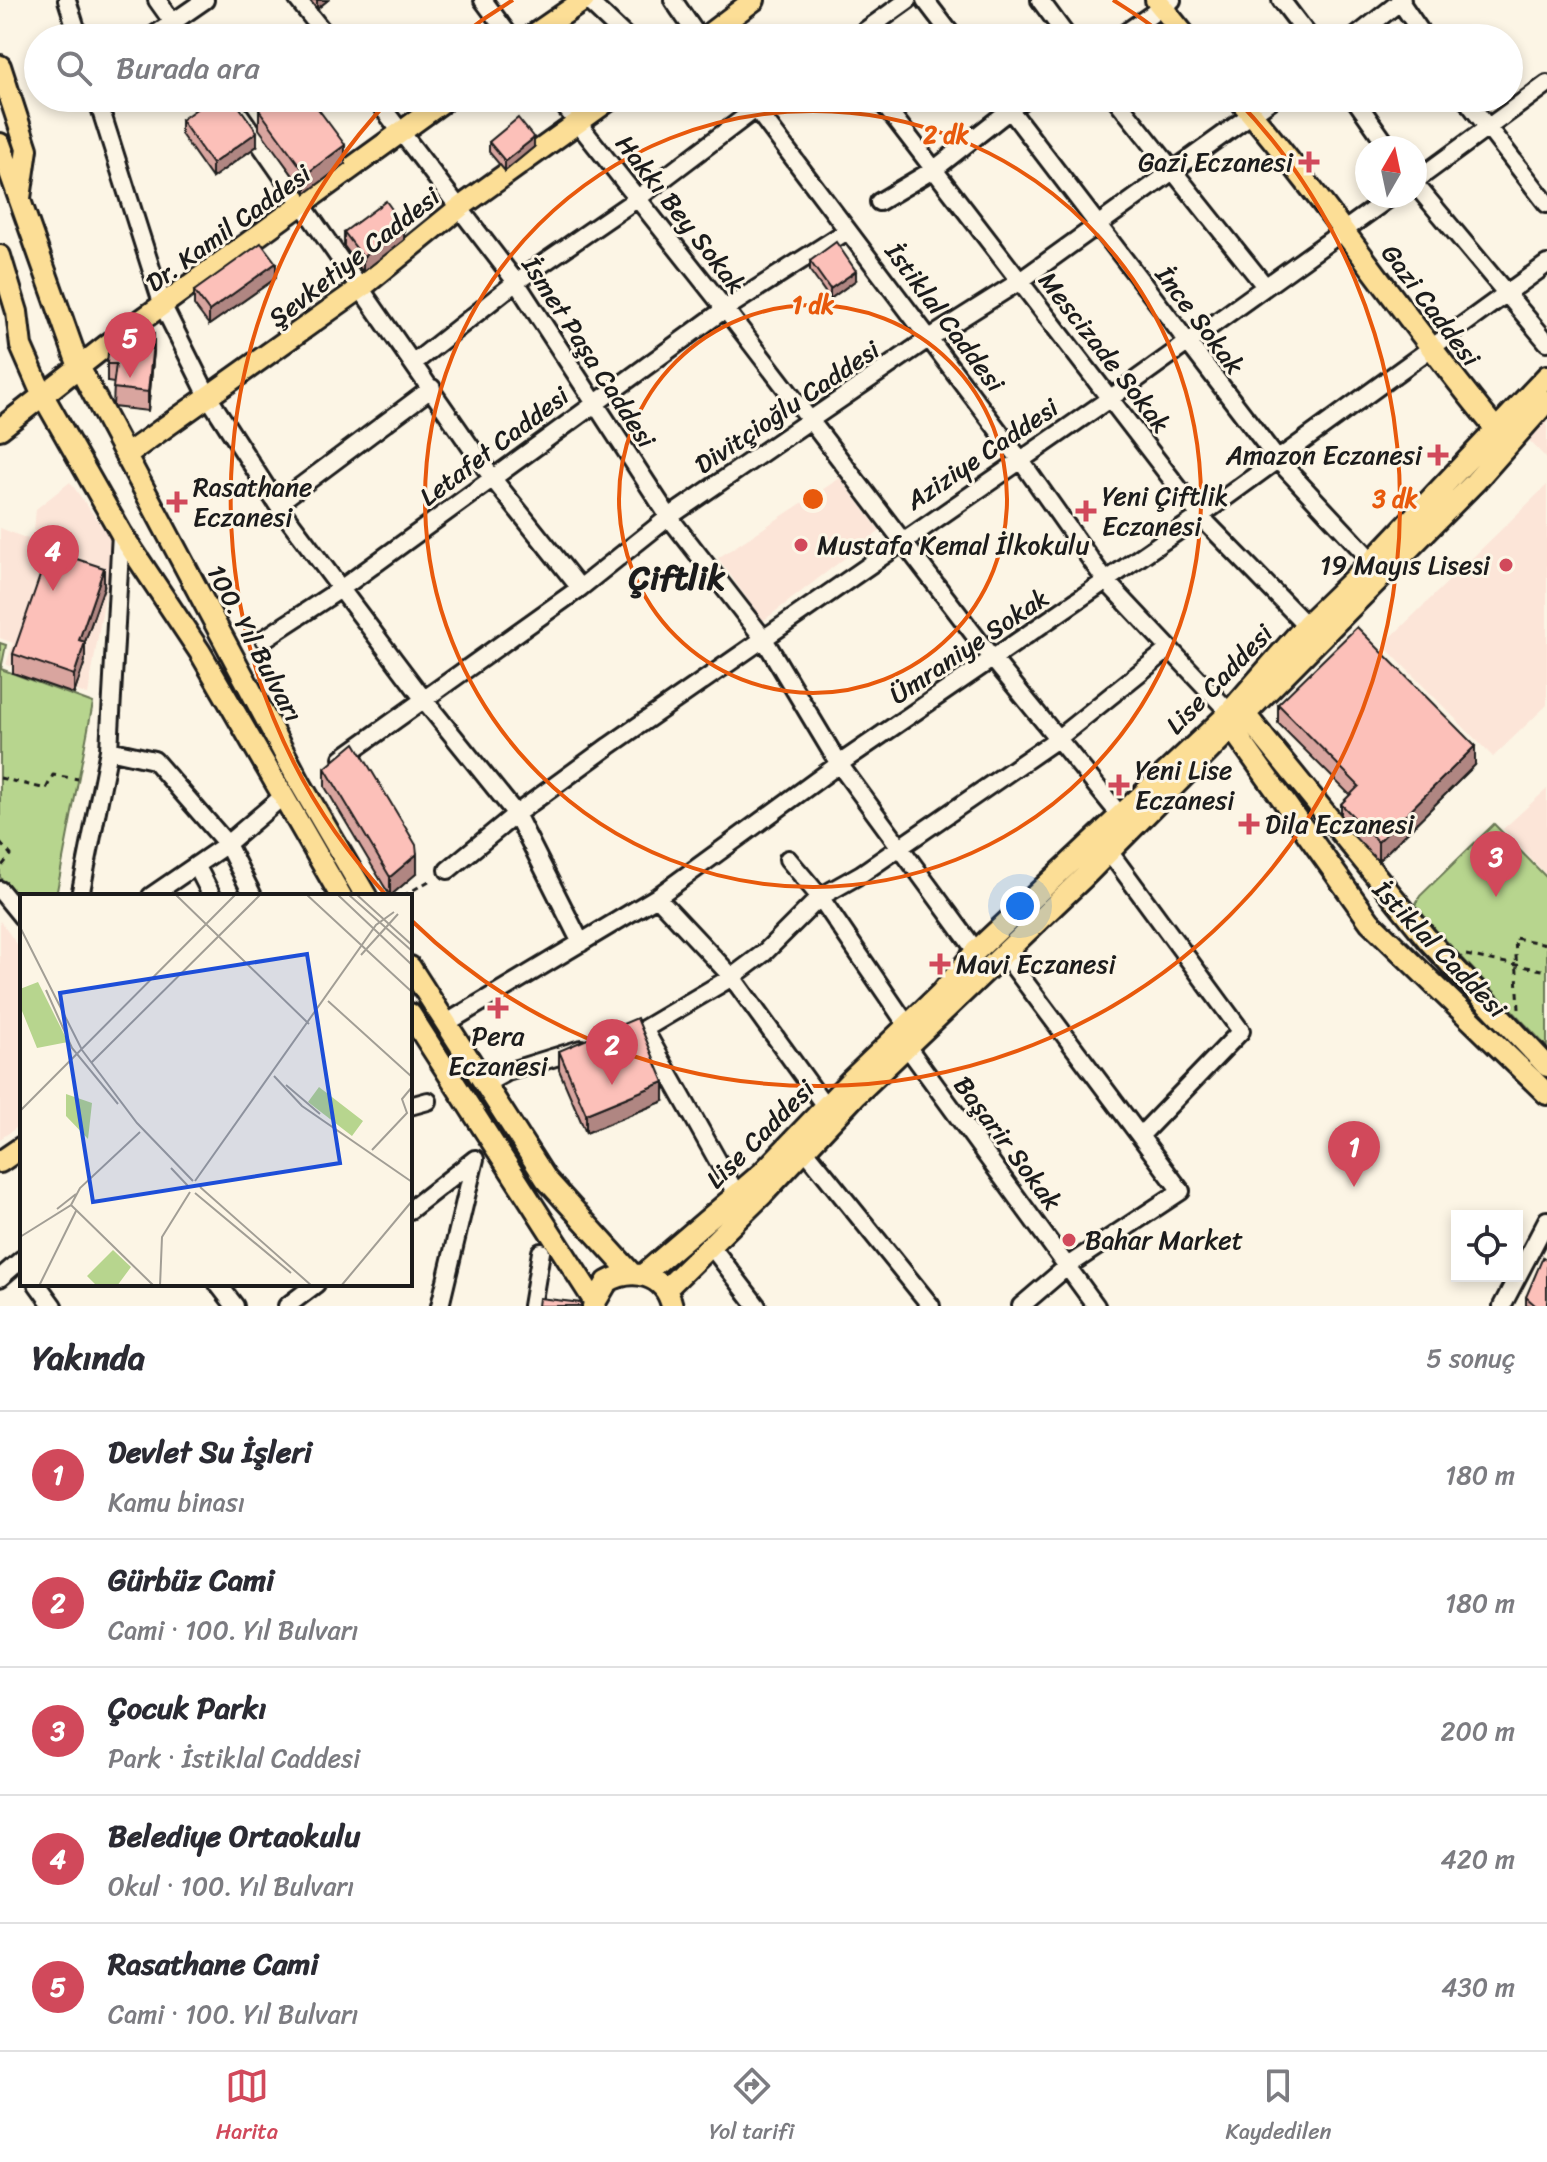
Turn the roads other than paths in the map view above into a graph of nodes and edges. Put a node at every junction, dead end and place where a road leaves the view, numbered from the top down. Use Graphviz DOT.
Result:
graph roads {
  1 [pos="67,0"];
  2 [pos="157,0"];
  3 [pos="205,0"];
  4 [pos="298,0"];
  5 [pos="483,0"];
  6 [pos="586,0"];
  7 [pos="673,0"];
  8 [pos="754,0"];
  9 [pos="908,0"];
  10 [pos="925,0"];
  11 [pos="1040,0"];
  12 [pos="1281,0"];
  13 [pos="1401,0"];
  14 [pos="1163,3"];
  15 [pos="173,23"];
  16 [pos="75,24"];
  17 [pos="317,24"];
  18 [pos="501,24"];
  19 [pos="550,24"];
  20 [pos="612,24"];
  21 [pos="691,24"];
  22 [pos="721,24"];
  23 [pos="875,24"];
  24 [pos="943,24"];
  25 [pos="1058,24"];
  26 [pos="1136,24"];
  27 [pos="1177,24"];
  28 [pos="1299,24"];
  29 [pos="1371,24"];
  30 [pos="1416,24"];
  31 [pos="0,66"];
  32 [pos="1547,84"];
  33 [pos="1523,101"];
  34 [pos="101,112"];
  35 [pos="238,112"];
  36 [pos="386,112"];
  37 [pos="429,112"];
  38 [pos="569,112"];
  39 [pos="590,112"];
  40 [pos="741,112"];
  41 [pos="759,112"];
  42 [pos="890,112"];
  43 [pos="995,112"];
  44 [pos="1012,112"];
  45 [pos="1126,112"];
  46 [pos="1238,112"];
  47 [pos="1250,112"];
  48 [pos="1364,112"];
  49 [pos="1474,112"];
  50 [pos="1508,112"];
  51 [pos="576,121"];
  52 [pos="1485,128"];
  53 [pos="402,132"];
  54 [pos="1381,136"];
  55 [pos="0,144"];
  56 [pos="936,168"];
  57 [pos="1174,171"];
  58 [pos="1427,173"];
  59 [pos="1427,197"];
  60 [pos="638,198"];
  61 [pos="879,202"];
  62 [pos="305,204"];
  63 [pos="1547,204"];
  64 [pos="19,205"];
  65 [pos="459,208"];
  66 [pos="1374,208"];
  67 [pos="1097,223"];
  68 [pos="1342,229"];
  69 [pos="847,231"];
  70 [pos="0,256"];
  71 [pos="1547,264"];
  72 [pos="1020,281"];
  73 [pos="516,282"];
  74 [pos="1265,286"];
  75 [pos="362,287"];
  76 [pos="1505,294"];
  77 [pos="163,306"];
  78 [pos="725,309"];
  79 [pos="8,313"];
  80 [pos="928,339"];
  81 [pos="1185,342"];
  82 [pos="1547,342"];
  83 [pos="1428,347"];
  84 [pos="415,362"];
  85 [pos="79,367"];
  86 [pos="1547,376"];
  87 [pos="432,388"];
  88 [pos="42,394"];
  89 [pos="1112,397"];
  90 [pos="209,398"];
  91 [pos="1547,401"];
  92 [pos="593,402"];
  93 [pos="811,421"];
  94 [pos="1495,428"];
  95 [pos="0,429"];
  96 [pos="126,455"];
  97 [pos="1019,458"];
  98 [pos="1277,459"];
  99 [pos="493,479"];
  100 [pos="277,504"];
  101 [pos="1200,516"];
  102 [pos="669,517"];
  103 [pos="121,533"];
  104 [pos="903,539"];
  105 [pos="1372,561"];
  106 [pos="1105,580"];
  107 [pos="342,588"];
  108 [pos="580,588"];
  109 [pos="1306,625"];
  110 [pos="264,639"];
  111 [pos="764,639"];
  112 [pos="1169,649"];
  113 [pos="992,658"];
  114 [pos="425,701"];
  115 [pos="1234,718"];
  116 [pos="1057,739"];
  117 [pos="109,750"];
  118 [pos="333,764"];
  119 [pos="839,764"];
  120 [pos="282,797"];
  121 [pos="516,814"];
  122 [pos="1120,815"];
  123 [pos="227,844"];
  124 [pos="899,845"];
  125 [pos="1108,850"];
  126 [pos="788,859"];
  127 [pos="196,865"];
  128 [pos="448,870"];
  129 [pos="0,890"];
  130 [pos="80,894"];
  131 [pos="154,894"];
  132 [pos="211,894"];
  133 [pos="252,894"];
  134 [pos="340,894"];
  135 [pos="365,894"];
  136 [pos="657,897"];
  137 [pos="820,897"];
  138 [pos="20,915"];
  139 [pos="581,943"];
  140 [pos="976,951"];
  141 [pos="1004,954"];
  142 [pos="412,970"];
  143 [pos="732,977"];
  144 [pos="412,1017"];
  145 [pos="445,1024"];
  146 [pos="907,1025"];
  147 [pos="644,1029"];
  148 [pos="908,1048"];
  149 [pos="1547,1066"];
  150 [pos="485,1084"];
  151 [pos="1547,1094"];
  152 [pos="428,1101"];
  153 [pos="412,1105"];
  154 [pos="825,1106"];
  155 [pos="1140,1136"];
  156 [pos="20,1148"];
  157 [pos="805,1150"];
  158 [pos="0,1162"];
  159 [pos="738,1197"];
  160 [pos="412,1208"];
  161 [pos="1545,1228"];
  162 [pos="711,1246"];
  163 [pos="541,1252"];
  164 [pos="20,1261"];
  165 [pos="1069,1265"];
  166 [pos="638,1274"];
  167 [pos="0,1278"];
  168 [pos="38,1286"];
  169 [pos="220,1286"];
  170 [pos="313,1286"];
  171 [pos="669,1298"];
  172 [pos="594,1304"];
  173 [pos="53,1306"];
  174 [pos="235,1306"];
  175 [pos="287,1306"];
  176 [pos="440,1306"];
  177 [pos="532,1306"];
  178 [pos="757,1306"];
  179 [pos="931,1306"];
  180 [pos="1021,1306"];
  181 [pos="1096,1306"];
  182 [pos="1502,1306"];
  1 -- 16 [label="street"];
  2 -- 15 [label="street"];
  3 -- 15 [label="street"];
  4 -- 17 [label="street"];
  5 -- 18 [label="street"];
  6 -- 19 [label="main road"];
  6 -- 20 [label="street"];
  7 -- 21 [label="street"];
  8 -- 22 [label="main road"];
  9 -- 23 [label="street"];
  10 -- 24 [label="street"];
  11 -- 25 [label="street"];
  12 -- 28 [label="street"];
  13 -- 29 [label="street"];
  13 -- 30 [label="street"];
  14 -- 26 [label="street"];
  14 -- 27 [label="main road"];
  31 -- 64 [label="main road"];
  32 -- 33 [label="street"];
  34 -- 77 [label="street"];
  35 -- 62 [label="street"];
  36 -- 53 [label="street, İsmet Paşa Caddesi"];
  37 -- 53 [label="main road, Dr. Kamil Caddesi"];
  38 -- 51 [label="street, Hakkı Bey Sokak"];
  39 -- 51 [label="main road, Şevketiye Caddesi"];
  40 -- 60 [label="street"];
  41 -- 69 [label="street, İstiklal Caddesi"];
  42 -- 56 [label="street, Mescizade Sokak"];
  43 -- 56 [label="street"];
  44 -- 67 [label="street, İnce Sokak"];
  45 -- 57 [label="street"];
  46 -- 57 [label="street, Divitçioğlu Caddesi"];
  47 -- 68 [label="main road, Gazi Caddesi"];
  48 -- 54 [label="street"];
  49 -- 52 [label="street"];
  50 -- 52 [label="street"];
  51 -- 60 [label="street, Hakkı Bey Sokak"];
  51 -- 65 [label="main road, Şevketiye Caddesi"];
  52 -- 58 [label="street"];
  52 -- 63 [label="street"];
  53 -- 62 [label="main road, Dr. Kamil Caddesi"];
  53 -- 65 [label="street, İsmet Paşa Caddesi"];
  55 -- 64 [label="main road, 100. Yıl Bulvarı"];
  56 -- 61 [label="street"];
  56 -- 72 [label="street, Mescizade Sokak"];
  57 -- 67 [label="street, Divitçioğlu Caddesi"];
  57 -- 74 [label="street"];
  59 -- 76 [label="street"];
  60 -- 73 [label="street"];
  60 -- 78 [label="street, Hakkı Bey Sokak"];
  62 -- 75 [label="street"];
  62 -- 77 [label="main road, Dr. Kamil Caddesi"];
  64 -- 85 [label="main road, 100. Yıl Bulvarı"];
  65 -- 73 [label="street, İsmet Paşa Caddesi"];
  65 -- 75 [label="main road, Şevketiye Caddesi"];
  66 -- 68 [label="street, Aziziye Caddesi"];
  67 -- 72 [label="street, Divitçioğlu Caddesi"];
  67 -- 81 [label="street, İnce Sokak"];
  68 -- 74 [label="street, Aziziye Caddesi"];
  68 -- 83 [label="main road, Gazi Caddesi"];
  69 -- 78 [label="street, Letafet Caddesi"];
  69 -- 80 [label="street, İstiklal Caddesi"];
  70 -- 79 [label="main road, 100. Yıl Bulvarı"];
  71 -- 76 [label="street, Ümraniye Sokak"];
  72 -- 80 [label="street, Divitçioğlu Caddesi"];
  72 -- 89 [label="street, Mescizade Sokak"];
  73 -- 84 [label="street"];
  73 -- 92 [label="street, İsmet Paşa Caddesi"];
  74 -- 81 [label="street, Aziziye Caddesi"];
  75 -- 84 [label="street"];
  75 -- 90 [label="main road, Şevketiye Caddesi"];
  76 -- 82 [label="street"];
  76 -- 83 [label="street, Ümraniye Sokak"];
  77 -- 85 [label="main road, Dr. Kamil Caddesi"];
  77 -- 90 [label="street"];
  78 -- 92 [label="street, Letafet Caddesi"];
  78 -- 93 [label="street, Hakkı Bey Sokak"];
  79 -- 88 [label="main road, 100. Yıl Bulvarı"];
  80 -- 93 [label="street, Divitçioğlu Caddesi"];
  80 -- 97 [label="street, İstiklal Caddesi"];
  81 -- 89 [label="street, Aziziye Caddesi"];
  81 -- 98 [label="street, İnce Sokak"];
  83 -- 94 [label="main road, Gazi Caddesi"];
  83 -- 98 [label="street, Ümraniye Sokak"];
  84 -- 87 [label="street"];
  85 -- 88 [label="main road, Dr. Kamil Caddesi"];
  85 -- 96 [label="main road, 100. Yıl Bulvarı"];
  86 -- 94 [label="main road, Lise Caddesi"];
  87 -- 99 [label="street"];
  87 -- 100 [label="street"];
  88 -- 95 [label="main road, Dr. Kamil Caddesi"];
  88 -- 103 [label="main road, 100. Yıl Bulvarı"];
  89 -- 97 [label="street, Aziziye Caddesi"];
  89 -- 101 [label="street, Mescizade Sokak"];
  90 -- 96 [label="main road, Şevketiye Caddesi"];
  90 -- 100 [label="street"];
  91 -- 115 [label="main road, Lise Caddesi"];
  92 -- 99 [label="street, Letafet Caddesi"];
  92 -- 102 [label="street, İsmet Paşa Caddesi"];
  93 -- 102 [label="street, Divitçioğlu Caddesi"];
  93 -- 104 [label="street, Hakkı Bey Sokak"];
  94 -- 105 [label="main road, Lise Caddesi"];
  96 -- 135 [label="main road, 100. Yıl Bulvarı"];
  97 -- 104 [label="street, Aziziye Caddesi"];
  97 -- 106 [label="street, İstiklal Caddesi"];
  98 -- 101 [label="street, Ümraniye Sokak"];
  98 -- 105 [label="street, İnce Sokak"];
  99 -- 107 [label="street, Letafet Caddesi"];
  99 -- 108 [label="street"];
  100 -- 107 [label="street"];
  101 -- 106 [label="street, Ümraniye Sokak"];
  101 -- 109 [label="street, Mescizade Sokak"];
  102 -- 108 [label="street, Divitçioğlu Caddesi"];
  102 -- 111 [label="street, İsmet Paşa Caddesi"];
  103 -- 117 [label="street"];
  103 -- 120 [label="main road, 100. Yıl Bulvarı"];
  104 -- 111 [label="street, Aziziye Caddesi"];
  104 -- 113 [label="street, Hakkı Bey Sokak"];
  105 -- 109 [label="main road, Lise Caddesi"];
  106 -- 112 [label="street, İstiklal Caddesi"];
  106 -- 113 [label="street, Ümraniye Sokak"];
  107 -- 110 [label="street, Letafet Caddesi"];
  107 -- 114 [label="street"];
  108 -- 114 [label="street, Divitçioğlu Caddesi"];
  109 -- 115 [label="main road, Lise Caddesi"];
  111 -- 119 [label="street, İsmet Paşa Caddesi"];
  111 -- 121 [label="street, Aziziye Caddesi"];
  112 -- 115 [label="street, İstiklal Caddesi"];
  112 -- 116 [label="street"];
  113 -- 116 [label="street, Hakkı Bey Sokak"];
  113 -- 119 [label="street, Ümraniye Sokak"];
  114 -- 118 [label="street, Divitçioğlu Caddesi"];
  114 -- 121 [label="street"];
  115 -- 122 [label="main road, Lise Caddesi"];
  115 -- 125 [label="main road, Lise Caddesi"];
  115 -- 149 [label="main road, İstiklal Caddesi"];
  115 -- 151 [label="main road, İstiklal Caddesi"];
  116 -- 122 [label="street, Hakkı Bey Sokak"];
  116 -- 124 [label="street"];
  117 -- 123 [label="street"];
  117 -- 130 [label="street"];
  119 -- 124 [label="street, İsmet Paşa Caddesi"];
  119 -- 136 [label="street, Ümraniye Sokak"];
  120 -- 123 [label="street"];
  120 -- 134 [label="main road, 100. Yıl Bulvarı"];
  121 -- 128 [label="street, Aziziye Caddesi"];
  121 -- 139 [label="street"];
  122 -- 140 [label="main road, Lise Caddesi"];
  123 -- 127 [label="street"];
  123 -- 133 [label="street"];
  124 -- 137 [label="street"];
  124 -- 140 [label="street, İsmet Paşa Caddesi"];
  125 -- 141 [label="main road, Lise Caddesi"];
  125 -- 155 [label="street"];
  126 -- 137 [label="street"];
  127 -- 131 [label="street"];
  127 -- 132 [label="street"];
  129 -- 138 [label="street"];
  136 -- 139 [label="street, Ümraniye Sokak"];
  136 -- 143 [label="street"];
  137 -- 143 [label="street"];
  137 -- 146 [label="street"];
  139 -- 145 [label="street, Ümraniye Sokak"];
  140 -- 146 [label="main road, Lise Caddesi"];
  141 -- 148 [label="main road, Lise Caddesi"];
  141 -- 155 [label="street"];
  142 -- 145 [label="main road"];
  143 -- 147 [label="street"];
  143 -- 154 [label="street"];
  144 -- 172 [label="main road"];
  145 -- 150 [label="main road"];
  146 -- 148 [label="street"];
  146 -- 154 [label="main road, Lise Caddesi"];
  147 -- 150 [label="street"];
  147 -- 159 [label="street"];
  148 -- 157 [label="main road, Lise Caddesi"];
  148 -- 165 [label="street, Başarir Sokak"];
  150 -- 166 [label="main road"];
  152 -- 153 [label="street"];
  154 -- 159 [label="main road, Lise Caddesi"];
  155 -- 165 [label="street"];
  156 -- 158 [label="main road"];
  157 -- 162 [label="main road, Lise Caddesi"];
  157 -- 179 [label="street"];
  159 -- 166 [label="main road, Lise Caddesi"];
  160 -- 176 [label="street"];
  161 -- 182 [label="street"];
  162 -- 171 [label="main road, Lise Caddesi"];
  162 -- 178 [label="street"];
  163 -- 177 [label="street"];
  164 -- 167 [label="street"];
  165 -- 180 [label="street"];
  165 -- 181 [label="street, Başarir Sokak"];
  166 -- 171 [label="main road"];
  166 -- 172 [label="main road, Lise Caddesi"];
  168 -- 173 [label="street"];
  169 -- 174 [label="street"];
  170 -- 175 [label="street"];
}
